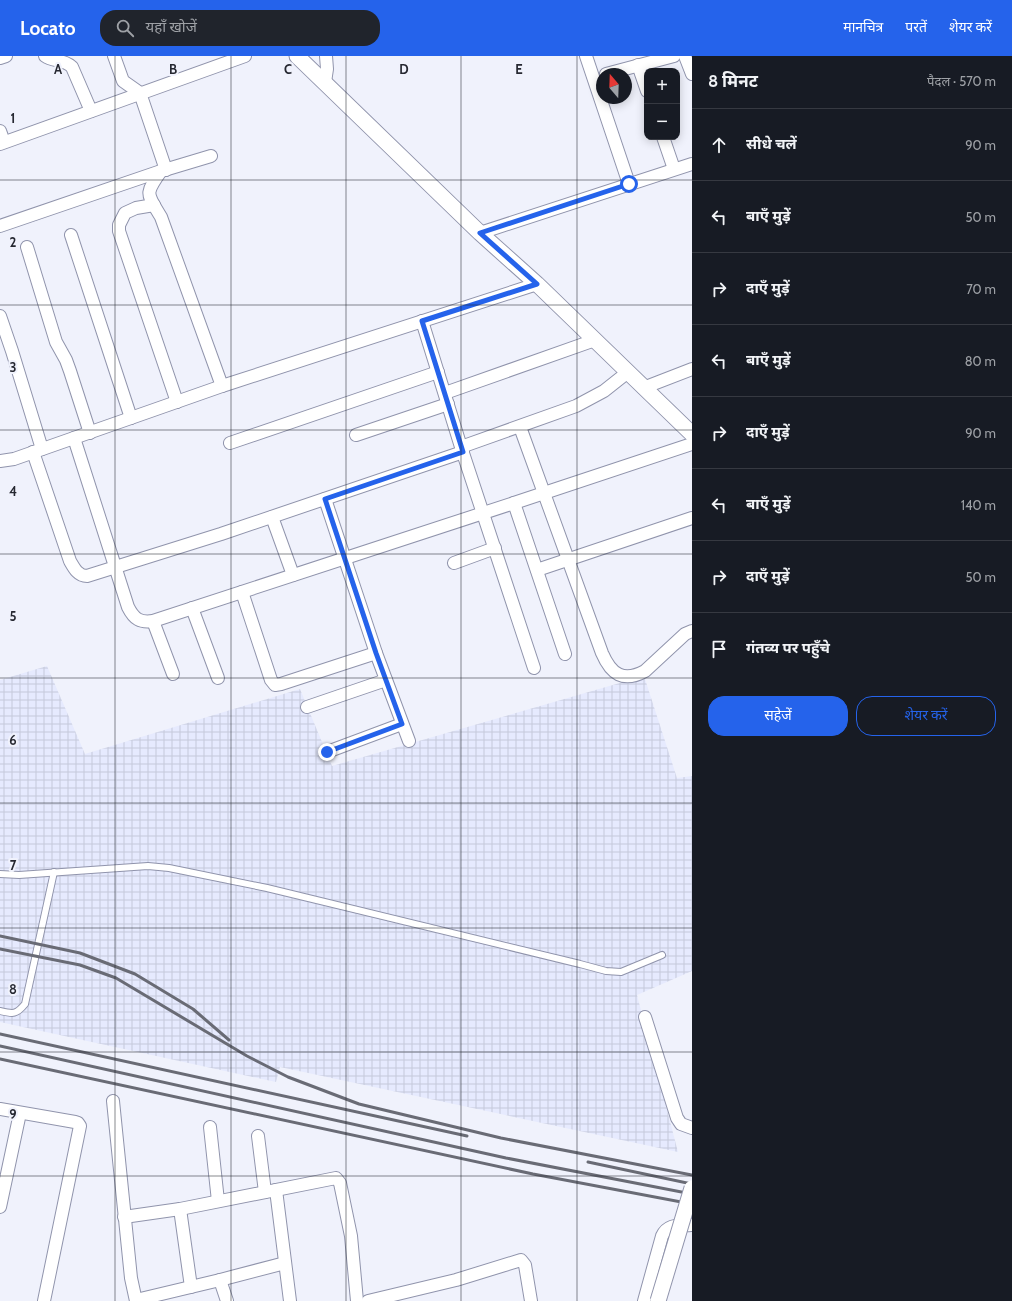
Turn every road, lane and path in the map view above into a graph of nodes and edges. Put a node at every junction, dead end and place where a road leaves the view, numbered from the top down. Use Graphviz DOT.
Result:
graph roads {
  1 [pos="6,56"];
  2 [pos="45,56"];
  3 [pos="114,56"];
  4 [pos="245,56"];
  5 [pos="298,56"];
  6 [pos="326,56"];
  7 [pos="586,56"];
  8 [pos="674,56"];
  9 [pos="685,56"];
  10 [pos="0,58"];
  11 [pos="638,65"];
  12 [pos="627,68"];
  13 [pos="596,73"];
  14 [pos="692,74"];
  15 [pos="325,82"];
  16 [pos="644,82"];
  17 [pos="140,93"];
  18 [pos="606,104"];
  19 [pos="91,111"];
  20 [pos="0,131"];
  21 [pos="664,140"];
  22 [pos="2,143"];
  23 [pos="211,156"];
  24 [pos="692,164"];
  25 [pos="674,169"];
  26 [pos="164,171"];
  27 [pos="629,184"];
  28 [pos="154,205"];
  29 [pos="0,226"];
  30 [pos="480,233"];
  31 [pos="72,235"];
  32 [pos="27,247"];
  33 [pos="537,284"];
  34 [pos="0,316"];
  35 [pos="422,321"];
  36 [pos="595,340"];
  37 [pos="692,369"];
  38 [pos="438,372"];
  39 [pos="628,372"];
  40 [pos="222,386"];
  41 [pos="643,388"];
  42 [pos="447,399"];
  43 [pos="177,402"];
  44 [pos="131,418"];
  45 [pos="520,427"];
  46 [pos="90,433"];
  47 [pos="692,434"];
  48 [pos="356,435"];
  49 [pos="74,438"];
  50 [pos="230,443"];
  51 [pos="692,444"];
  52 [pos="462,450"];
  53 [pos="38,451"];
  54 [pos="0,461"];
  55 [pos="544,493"];
  56 [pos="325,499"];
  57 [pos="514,503"];
  58 [pos="484,513"];
  59 [pos="272,516"];
  60 [pos="692,518"];
  61 [pos="495,548"];
  62 [pos="344,558"];
  63 [pos="568,560"];
  64 [pos="454,563"];
  65 [pos="116,568"];
  66 [pos="537,570"];
  67 [pos="293,575"];
  68 [pos="242,592"];
  69 [pos="192,608"];
  70 [pos="154,621"];
  71 [pos="692,632"];
  72 [pos="376,653"];
  73 [pos="565,654"];
  74 [pos="534,668"];
  75 [pos="173,674"];
  76 [pos="218,678"];
  77 [pos="386,680"];
  78 [pos="307,707"];
  79 [pos="402,724"];
  80 [pos="409,741"];
  81 [pos="327,752"];
  82 [pos="54,872"];
  83 [pos="0,874"];
  84 [pos="662,955"];
  85 [pos="0,1011"];
  86 [pos="645,1017"];
  87 [pos="113,1101"];
  88 [pos="0,1108"];
  89 [pos="20,1112"];
  90 [pos="210,1127"];
  91 [pos="692,1128"];
  92 [pos="258,1136"];
  93 [pos="692,1188"];
  94 [pos="270,1191"];
  95 [pos="218,1201"];
  96 [pos="0,1207"];
  97 [pos="180,1209"];
  98 [pos="124,1216"];
  99 [pos="692,1225"];
  100 [pos="286,1263"];
  101 [pos="220,1280"];
  102 [pos="191,1287"];
  103 [pos="44,1301"];
  104 [pos="136,1301"];
  105 [pos="227,1301"];
  106 [pos="290,1301"];
  107 [pos="357,1301"];
  108 [pos="368,1301"];
  109 [pos="531,1301"];
  110 [pos="644,1301"];
  111 [pos="658,1301"];
  1 -- 10 [label="street"];
  2 -- 19 [label="street"];
  3 -- 17 [label="street"];
  4 -- 17 [label="street"];
  5 -- 15 [label="street"];
  6 -- 15 [label="street"];
  7 -- 13 [label="street"];
  8 -- 11 [label="street"];
  9 -- 14 [label="street"];
  11 -- 12 [label="street"];
  11 -- 16 [label="street"];
  15 -- 30 [label="street"];
  17 -- 19 [label="street"];
  17 -- 26 [label="street"];
  18 -- 27 [label="street"];
  19 -- 22 [label="street"];
  20 -- 22 [label="street"];
  21 -- 25 [label="street"];
  23 -- 26 [label="street"];
  24 -- 25 [label="street"];
  25 -- 27 [label="street"];
  26 -- 28 [label="street"];
  26 -- 29 [label="street"];
  27 -- 30 [label="street"];
  28 -- 40 [label="street"];
  28 -- 43 [label="street"];
  30 -- 33 [label="street"];
  31 -- 44 [label="street"];
  32 -- 46 [label="street"];
  33 -- 35 [label="street"];
  33 -- 36 [label="street"];
  34 -- 53 [label="street"];
  35 -- 38 [label="street"];
  35 -- 40 [label="street"];
  36 -- 39 [label="street"];
  36 -- 42 [label="street"];
  37 -- 41 [label="street"];
  38 -- 42 [label="street"];
  38 -- 50 [label="street"];
  39 -- 41 [label="street"];
  39 -- 45 [label="street"];
  40 -- 43 [label="street"];
  41 -- 47 [label="street"];
  42 -- 48 [label="street"];
  42 -- 52 [label="street"];
  43 -- 44 [label="street"];
  44 -- 46 [label="street"];
  45 -- 52 [label="street"];
  45 -- 55 [label="street"];
  46 -- 49 [label="street"];
  49 -- 53 [label="street"];
  49 -- 65 [label="street"];
  51 -- 55 [label="street"];
  52 -- 56 [label="street"];
  52 -- 58 [label="street"];
  53 -- 54 [label="street"];
  53 -- 65 [label="street"];
  55 -- 57 [label="street"];
  55 -- 63 [label="street"];
  56 -- 59 [label="street"];
  56 -- 62 [label="street"];
  57 -- 58 [label="street"];
  57 -- 66 [label="street"];
  58 -- 61 [label="street"];
  58 -- 62 [label="street"];
  59 -- 65 [label="street"];
  59 -- 67 [label="street"];
  60 -- 63 [label="street"];
  61 -- 64 [label="street"];
  61 -- 74 [label="street"];
  62 -- 67 [label="street"];
  62 -- 72 [label="street"];
  63 -- 66 [label="street"];
  63 -- 71 [label="street"];
  65 -- 70 [label="street"];
  66 -- 73 [label="street"];
  67 -- 68 [label="street"];
  68 -- 69 [label="street"];
  68 -- 72 [label="street"];
  69 -- 70 [label="street"];
  69 -- 76 [label="street"];
  70 -- 75 [label="street"];
  72 -- 77 [label="street"];
  77 -- 78 [label="street"];
  77 -- 79 [label="street"];
  79 -- 80 [label="street"];
  79 -- 81 [label="street"];
  82 -- 83 [label="lane"];
  82 -- 84 [label="lane"];
  82 -- 85 [label="lane"];
  86 -- 91 [label="street"];
  87 -- 98 [label="street"];
  88 -- 89 [label="street"];
  89 -- 96 [label="street"];
  89 -- 103 [label="street"];
  90 -- 95 [label="street"];
  92 -- 94 [label="street"];
  93 -- 111 [label="street, bridge"];
  94 -- 95 [label="street"];
  94 -- 100 [label="street"];
  94 -- 107 [label="street"];
  95 -- 97 [label="street"];
  97 -- 98 [label="street"];
  97 -- 102 [label="street"];
  98 -- 104 [label="street"];
  99 -- 110 [label="street"];
  100 -- 101 [label="street"];
  100 -- 106 [label="street"];
  101 -- 102 [label="street"];
  101 -- 105 [label="street"];
  102 -- 104 [label="street"];
  108 -- 109 [label="street"];
}
